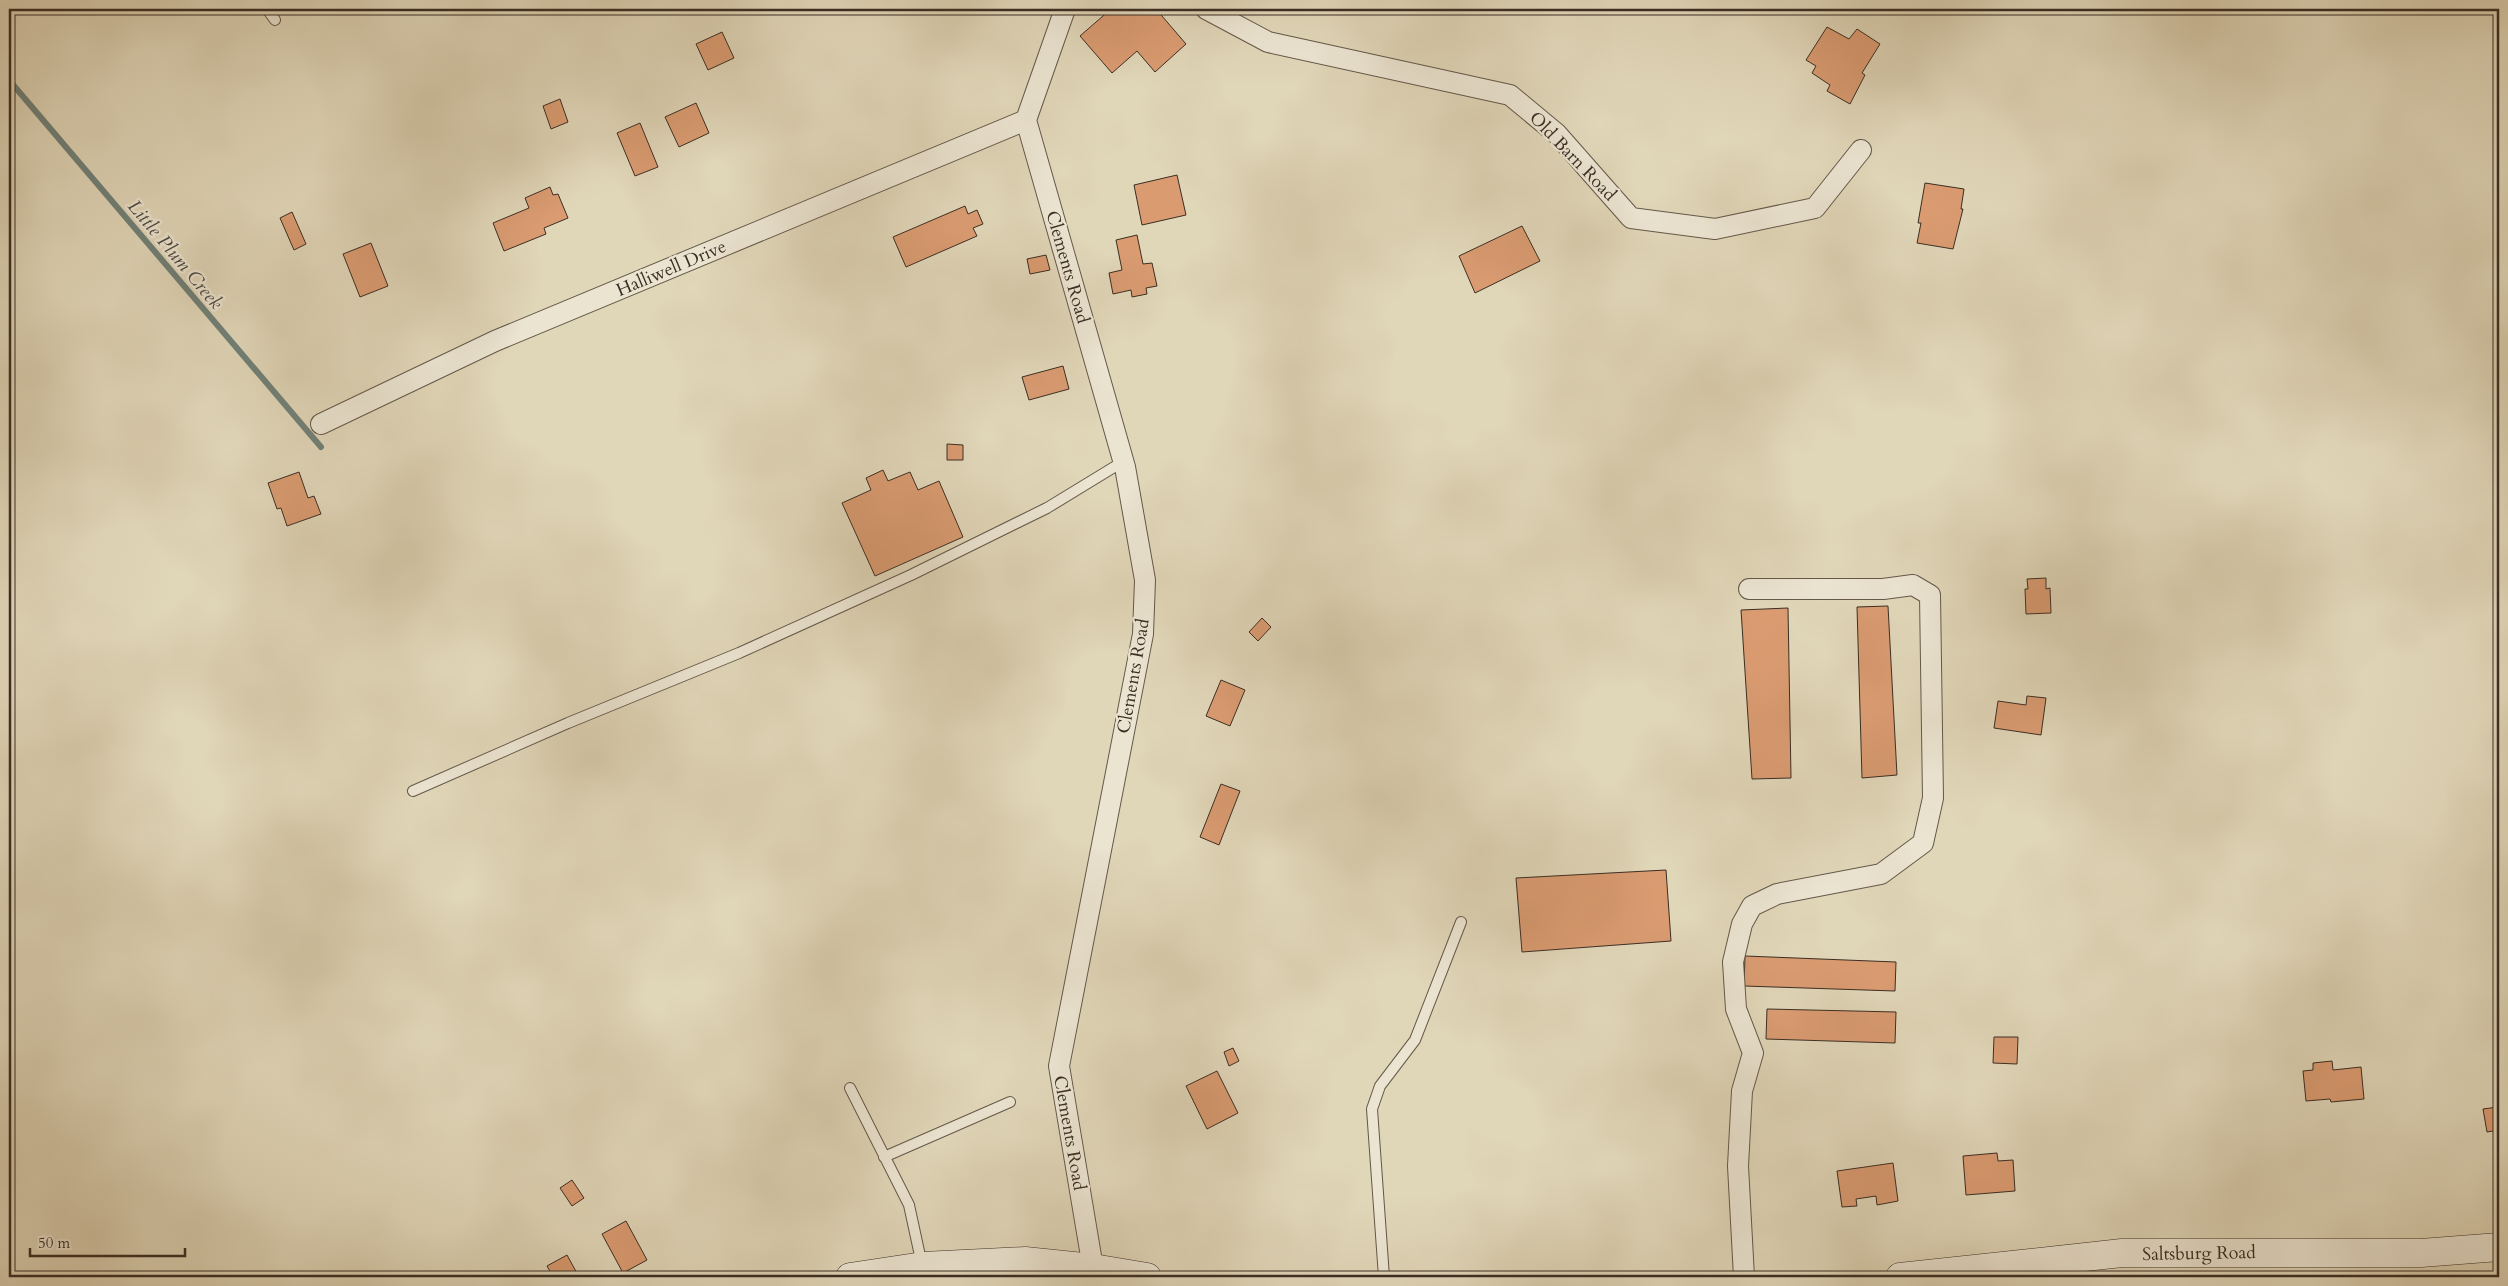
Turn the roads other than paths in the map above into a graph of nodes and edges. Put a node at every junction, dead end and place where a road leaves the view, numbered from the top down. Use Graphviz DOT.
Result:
graph roads {
  1 [pos="267,9"];
  2 [pos="1065,9"];
  3 [pos="1206,9"];
  4 [pos="275,20"];
  5 [pos="1026,120"];
  6 [pos="1861,150"];
  7 [pos="321,424"];
  8 [pos="1124,462"];
  9 [pos="1749,589"];
  10 [pos="413,791"];
  11 [pos="1461,922"];
  12 [pos="850,1088"];
  13 [pos="1010,1102"];
  14 [pos="884,1157"];
  15 [pos="2499,1247"];
  16 [pos="923,1266"];
  17 [pos="1093,1268"];
  18 [pos="850,1277"];
  19 [pos="1147,1277"];
  20 [pos="1384,1277"];
  21 [pos="1744,1277"];
  22 [pos="1900,1277"];
  1 -- 4 [label="lane"];
  2 -- 5 [label="street"];
  3 -- 6 [label="street, Old Barn Road"];
  5 -- 7 [label="street, Halliwell Drive"];
  5 -- 8 [label="street, Clements Road"];
  8 -- 10 [label="lane"];
  8 -- 17 [label="street, Clements Road"];
  9 -- 21 [label="street"];
  11 -- 20 [label="lane"];
  12 -- 14 [label="lane"];
  13 -- 14 [label="lane"];
  14 -- 16 [label="lane"];
  15 -- 22 [label="main road, Saltsburg Road"];
  16 -- 17 [label="main road"];
  16 -- 18 [label="main road"];
  17 -- 19 [label="main road"];
}
